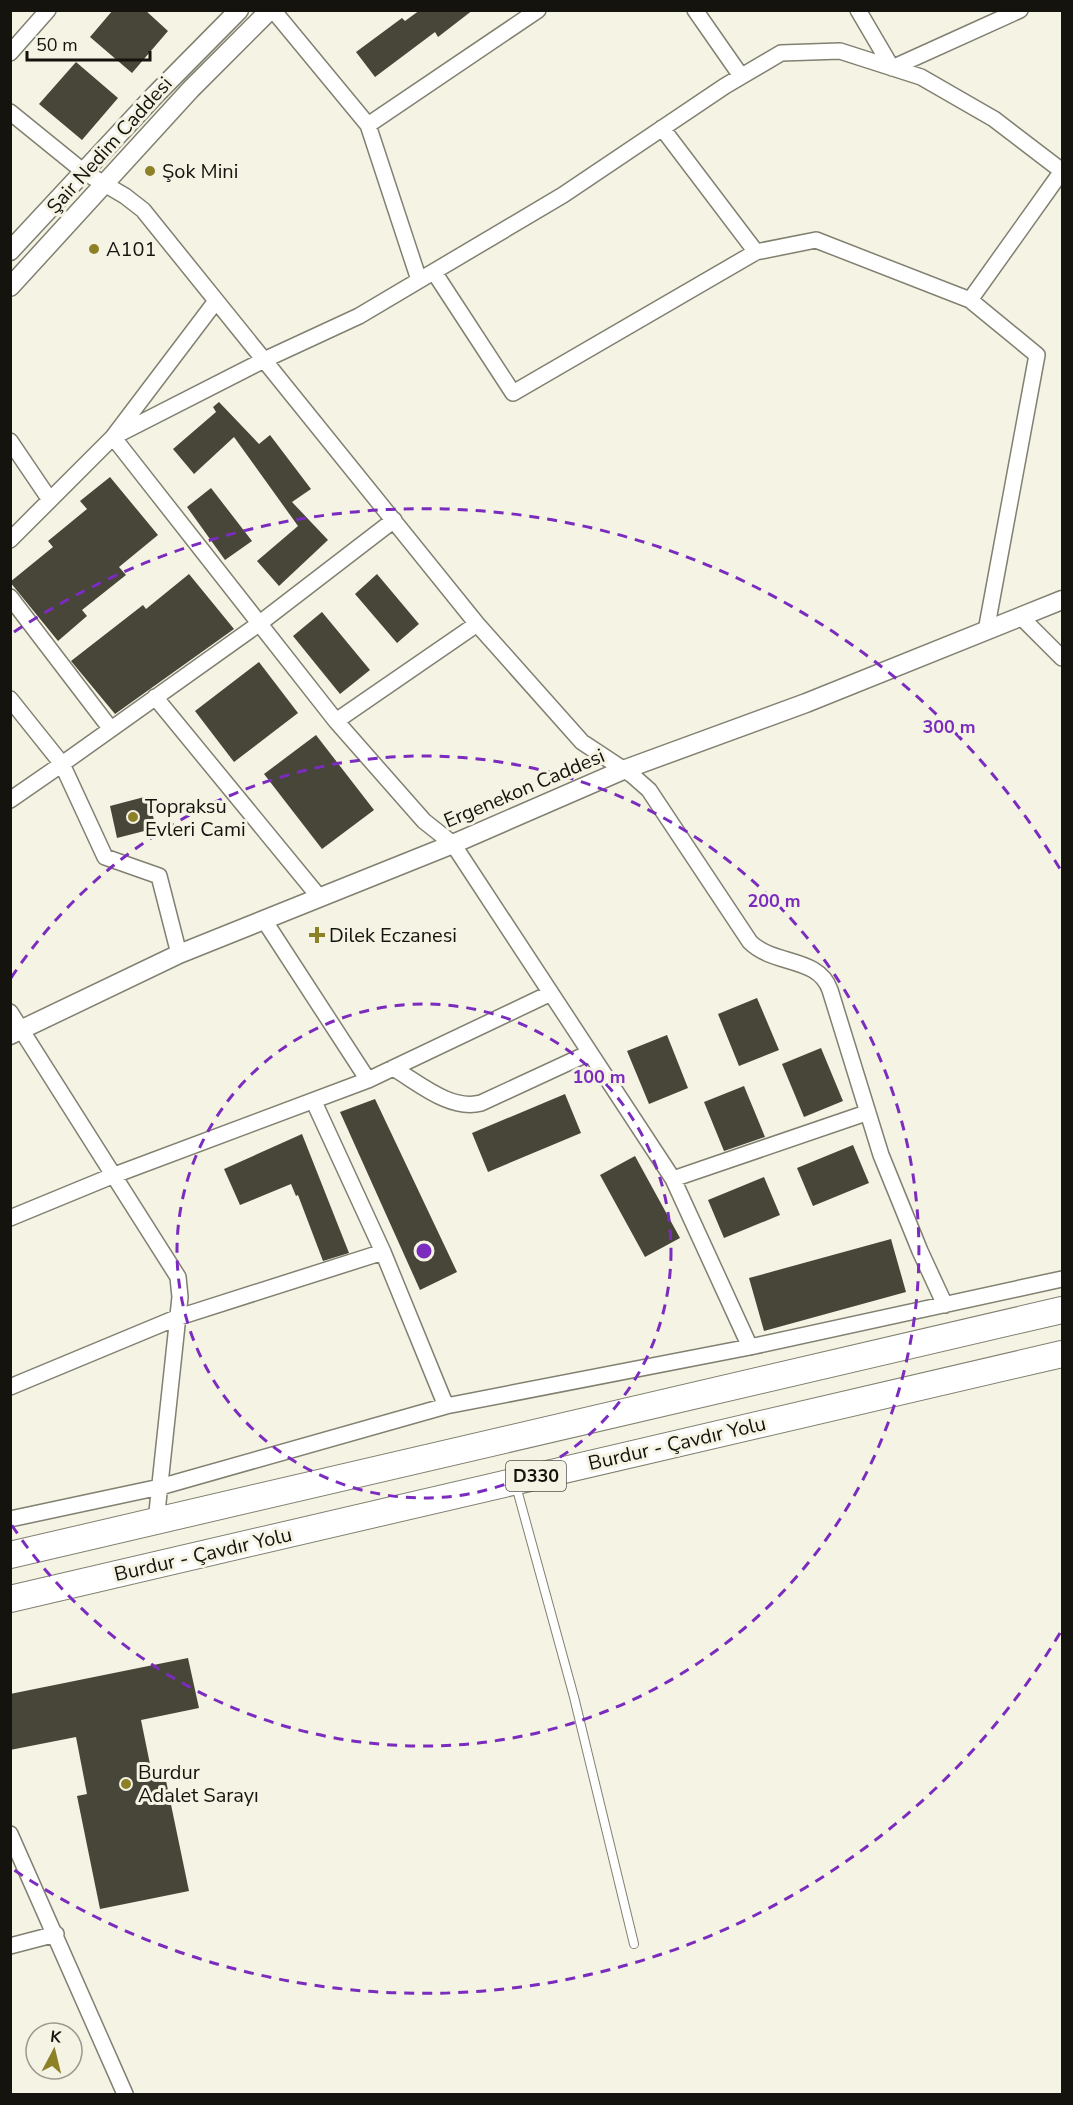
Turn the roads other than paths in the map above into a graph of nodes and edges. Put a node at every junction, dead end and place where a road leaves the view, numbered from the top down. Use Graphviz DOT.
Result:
graph roads {
  1 [pos="48,10"];
  2 [pos="239,10"];
  3 [pos="271,10"];
  4 [pos="538,10"];
  5 [pos="695,10"];
  6 [pos="858,10"];
  7 [pos="1020,10"];
  8 [pos="10,53"];
  9 [pos="891,68"];
  10 [pos="741,76"];
  11 [pos="10,112"];
  12 [pos="368,125"];
  13 [pos="662,128"];
  14 [pos="1062,171"];
  15 [pos="84,172"];
  16 [pos="105,183"];
  17 [pos="10,251"];
  18 [pos="756,252"];
  19 [pos="434,272"];
  20 [pos="419,280"];
  21 [pos="10,287"];
  22 [pos="970,300"];
  23 [pos="216,301"];
  24 [pos="264,360"];
  25 [pos="113,437"];
  26 [pos="10,441"];
  27 [pos="50,500"];
  28 [pos="394,520"];
  29 [pos="10,540"];
  30 [pos="10,597"];
  31 [pos="1062,600"];
  32 [pos="1021,617"];
  33 [pos="260,623"];
  34 [pos="477,624"];
  35 [pos="986,631"];
  36 [pos="1062,657"];
  37 [pos="155,697"];
  38 [pos="10,699"];
  39 [pos="336,721"];
  40 [pos="110,728"];
  41 [pos="62,764"];
  42 [pos="623,770"];
  43 [pos="10,800"];
  44 [pos="453,844"];
  45 [pos="320,898"];
  46 [pos="264,920"];
  47 [pos="179,954"];
  48 [pos="551,993"];
  49 [pos="10,1012"];
  50 [pos="16,1032"];
  51 [pos="589,1053"];
  52 [pos="393,1068"];
  53 [pos="368,1080"];
  54 [pos="314,1102"];
  55 [pos="866,1113"];
  56 [pos="112,1176"];
  57 [pos="674,1179"];
  58 [pos="10,1218"];
  59 [pos="383,1252"];
  60 [pos="1062,1279"];
  61 [pos="945,1305"];
  62 [pos="1062,1310"];
  63 [pos="176,1318"];
  64 [pos="750,1347"];
  65 [pos="1062,1354"];
  66 [pos="10,1387"];
  67 [pos="446,1406"];
  68 [pos="515,1481"];
  69 [pos="160,1487"];
  70 [pos="10,1519"];
  71 [pos="156,1521"];
  72 [pos="10,1555"];
  73 [pos="10,1599"];
  74 [pos="10,1834"];
  75 [pos="56,1934"];
  76 [pos="634,1944"];
  77 [pos="10,1946"];
  78 [pos="125,2094"];
  1 -- 8 [label="street"];
  2 -- 15 [label="street"];
  3 -- 12 [label="street"];
  3 -- 16 [label="street, Şair Nedim Caddesi"];
  4 -- 12 [label="street"];
  5 -- 10 [label="street"];
  6 -- 9 [label="street"];
  7 -- 9 [label="street"];
  9 -- 10 [label="street"];
  9 -- 14 [label="street"];
  10 -- 13 [label="street"];
  11 -- 15 [label="street"];
  12 -- 20 [label="street"];
  13 -- 18 [label="street"];
  13 -- 19 [label="street"];
  14 -- 22 [label="street"];
  15 -- 16 [label="street"];
  15 -- 17 [label="street"];
  16 -- 21 [label="street, Şair Nedim Caddesi"];
  16 -- 23 [label="street"];
  18 -- 19 [label="street"];
  18 -- 22 [label="street"];
  19 -- 20 [label="street"];
  20 -- 24 [label="street"];
  22 -- 35 [label="street"];
  23 -- 24 [label="street"];
  23 -- 25 [label="street"];
  24 -- 25 [label="street"];
  24 -- 28 [label="street"];
  25 -- 27 [label="street"];
  25 -- 33 [label="street"];
  26 -- 27 [label="street"];
  27 -- 29 [label="street"];
  28 -- 33 [label="street"];
  28 -- 34 [label="street"];
  30 -- 40 [label="street"];
  31 -- 32 [label="street, Ergenekon Caddesi"];
  32 -- 35 [label="street, Ergenekon Caddesi"];
  32 -- 36 [label="street"];
  33 -- 37 [label="street"];
  33 -- 39 [label="street"];
  34 -- 39 [label="street"];
  34 -- 42 [label="street"];
  35 -- 42 [label="street, Ergenekon Caddesi"];
  37 -- 40 [label="street"];
  37 -- 45 [label="street"];
  38 -- 41 [label="street"];
  39 -- 44 [label="street"];
  40 -- 41 [label="street"];
  41 -- 43 [label="street"];
  41 -- 47 [label="street"];
  42 -- 44 [label="street, Ergenekon Caddesi"];
  42 -- 55 [label="street"];
  44 -- 45 [label="street, Ergenekon Caddesi"];
  44 -- 48 [label="street"];
  45 -- 46 [label="street, Ergenekon Caddesi"];
  46 -- 47 [label="street, Ergenekon Caddesi"];
  46 -- 53 [label="street"];
  47 -- 50 [label="street, Ergenekon Caddesi"];
  48 -- 51 [label="street"];
  48 -- 52 [label="street"];
  49 -- 50 [label="street"];
  50 -- 56 [label="street"];
  51 -- 52 [label="street"];
  51 -- 57 [label="street"];
  52 -- 53 [label="street"];
  53 -- 54 [label="street"];
  54 -- 56 [label="street"];
  54 -- 59 [label="street"];
  55 -- 57 [label="street"];
  55 -- 61 [label="street"];
  56 -- 58 [label="street"];
  56 -- 63 [label="street"];
  57 -- 64 [label="street"];
  59 -- 63 [label="street"];
  59 -- 67 [label="street"];
  60 -- 61 [label="street"];
  61 -- 64 [label="street"];
  62 -- 71 [label="highway, D330"];
  63 -- 66 [label="street"];
  63 -- 69 [label="street"];
  64 -- 67 [label="street"];
  65 -- 68 [label="highway, Burdur - Çavdır Yolu / D330"];
  67 -- 69 [label="street"];
  68 -- 73 [label="highway, Burdur - Çavdır Yolu / D330"];
  68 -- 76 [label="lane"];
  69 -- 70 [label="street"];
  69 -- 71 [label="street"];
  71 -- 72 [label="highway, D330"];
  74 -- 75 [label="street"];
  75 -- 77 [label="street"];
  75 -- 78 [label="street"];
}
